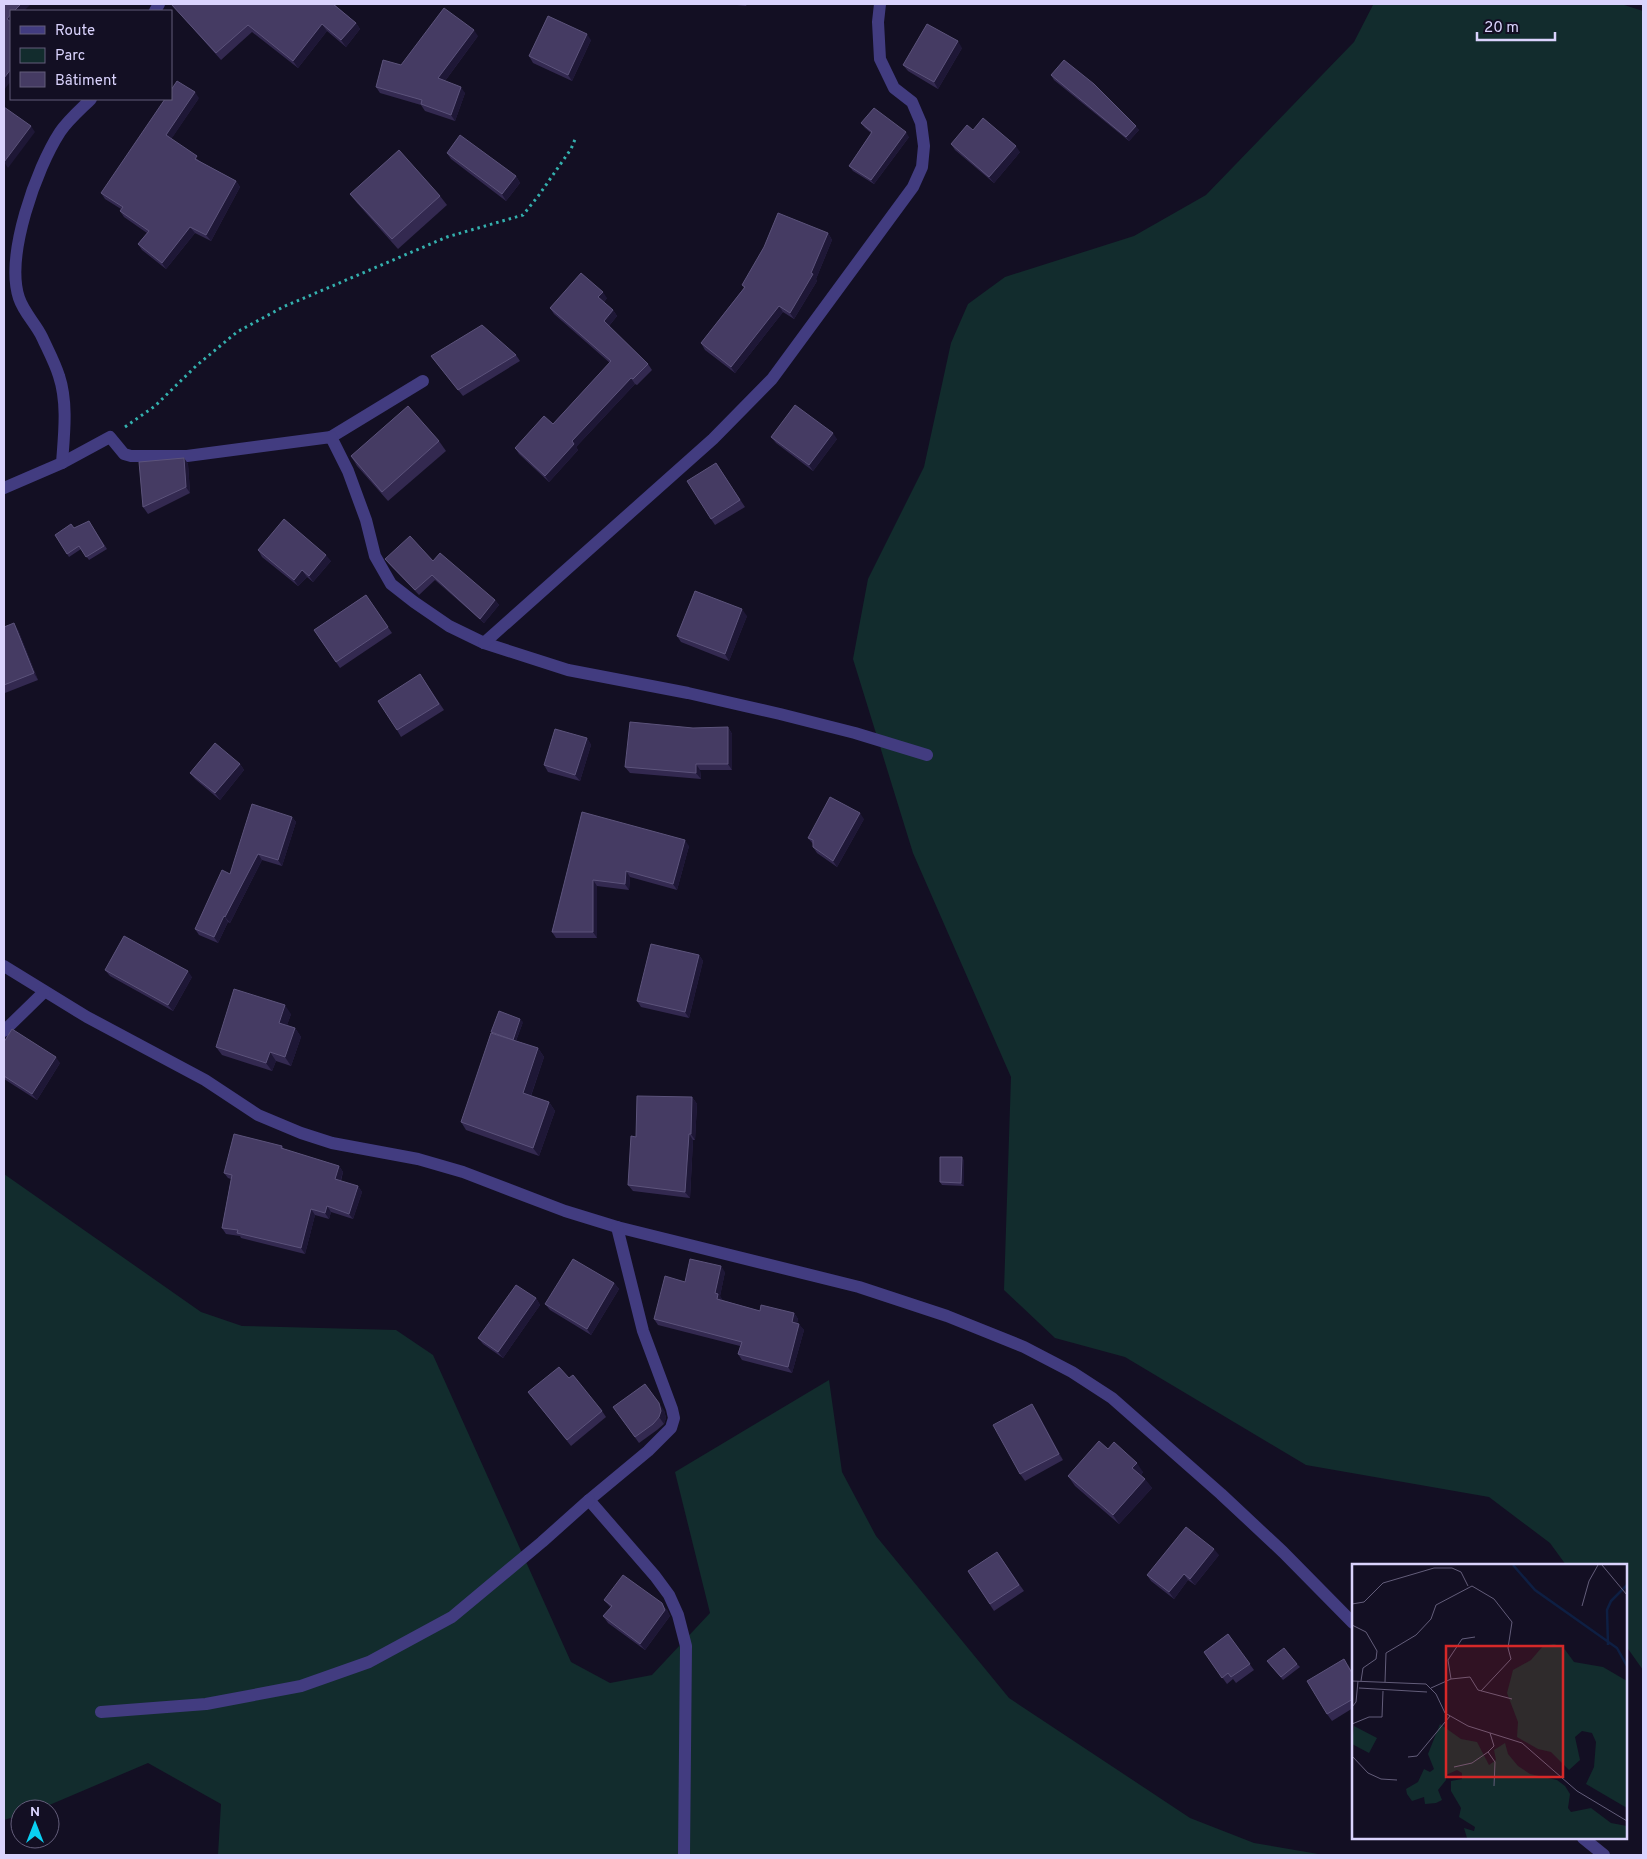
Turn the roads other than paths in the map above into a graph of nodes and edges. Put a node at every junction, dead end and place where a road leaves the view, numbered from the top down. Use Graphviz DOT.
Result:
graph roads {
  1 [pos="880,4"];
  2 [pos="90,100"];
  3 [pos="424,381"];
  4 [pos="331,437"];
  5 [pos="62,463"];
  6 [pos="4,488"];
  7 [pos="484,643"];
  8 [pos="927,755"];
  9 [pos="4,966"];
  10 [pos="44,992"];
  11 [pos="4,1031"];
  12 [pos="617,1227"];
  13 [pos="589,1500"];
  14 [pos="1352,1622"];
  15 [pos="101,1712"];
  16 [pos="1584,1839"];
  17 [pos="684,1855"];
  18 [pos="1604,1855"];
  1 -- 7 [label="street"];
  2 -- 5 [label="street"];
  3 -- 4 [label="street"];
  4 -- 5 [label="street"];
  4 -- 7 [label="street"];
  5 -- 6 [label="street"];
  7 -- 8 [label="street"];
  9 -- 10 [label="street"];
  10 -- 11 [label="street"];
  10 -- 12 [label="street"];
  12 -- 13 [label="street"];
  12 -- 14 [label="street"];
  13 -- 15 [label="street"];
  13 -- 17 [label="street"];
  16 -- 18 [label="street"];
}
